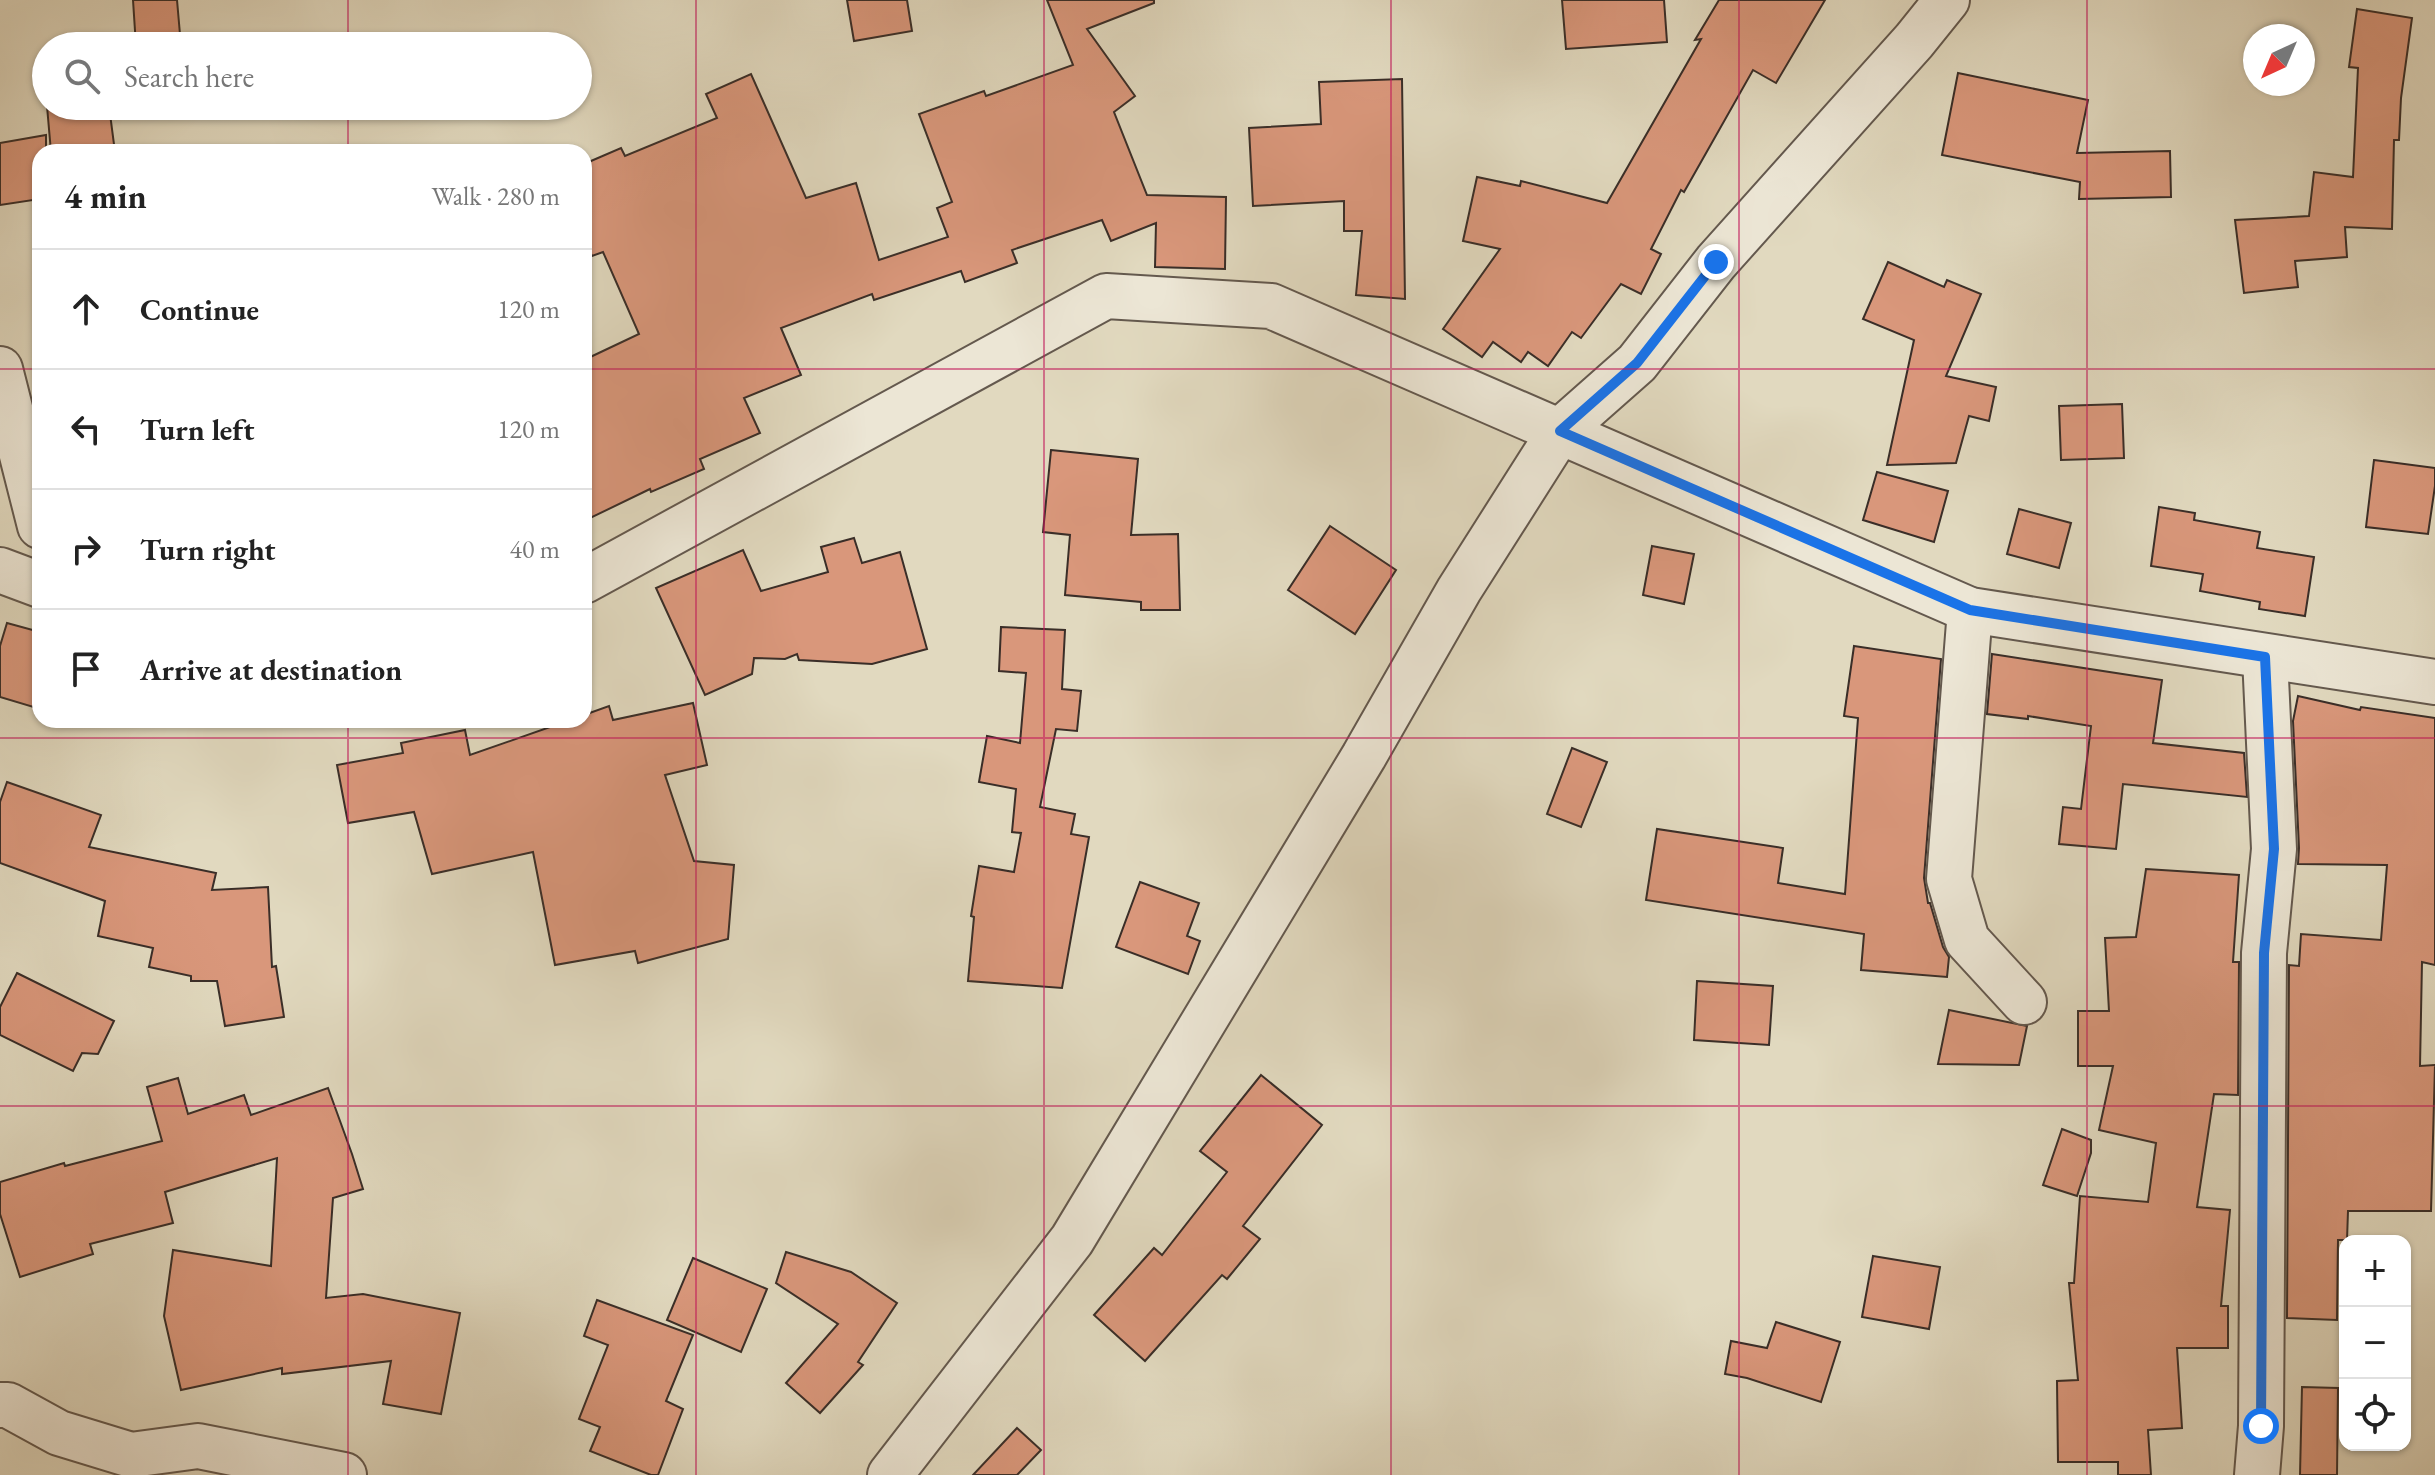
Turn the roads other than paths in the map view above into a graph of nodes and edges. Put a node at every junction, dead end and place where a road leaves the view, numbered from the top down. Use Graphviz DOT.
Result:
graph roads {
  1 [pos="1947,0"];
  2 [pos="0,369"];
  3 [pos="1560,431"];
  4 [pos="32,495"];
  5 [pos="0,570"];
  6 [pos="592,577"];
  7 [pos="32,582"];
  8 [pos="1970,610"];
  9 [pos="2265,657"];
  10 [pos="2435,682"];
  11 [pos="2024,1002"];
  12 [pos="0,1405"];
  13 [pos="344,1475"];
  14 [pos="890,1475"];
  15 [pos="2257,1475"];
  1 -- 3 [label="street"];
  2 -- 4 [label="street"];
  3 -- 6 [label="street"];
  3 -- 8 [label="street"];
  3 -- 14 [label="street"];
  5 -- 7 [label="street"];
  8 -- 9 [label="street"];
  8 -- 11 [label="street"];
  9 -- 10 [label="street"];
  9 -- 15 [label="street"];
  12 -- 13 [label="street"];
}
